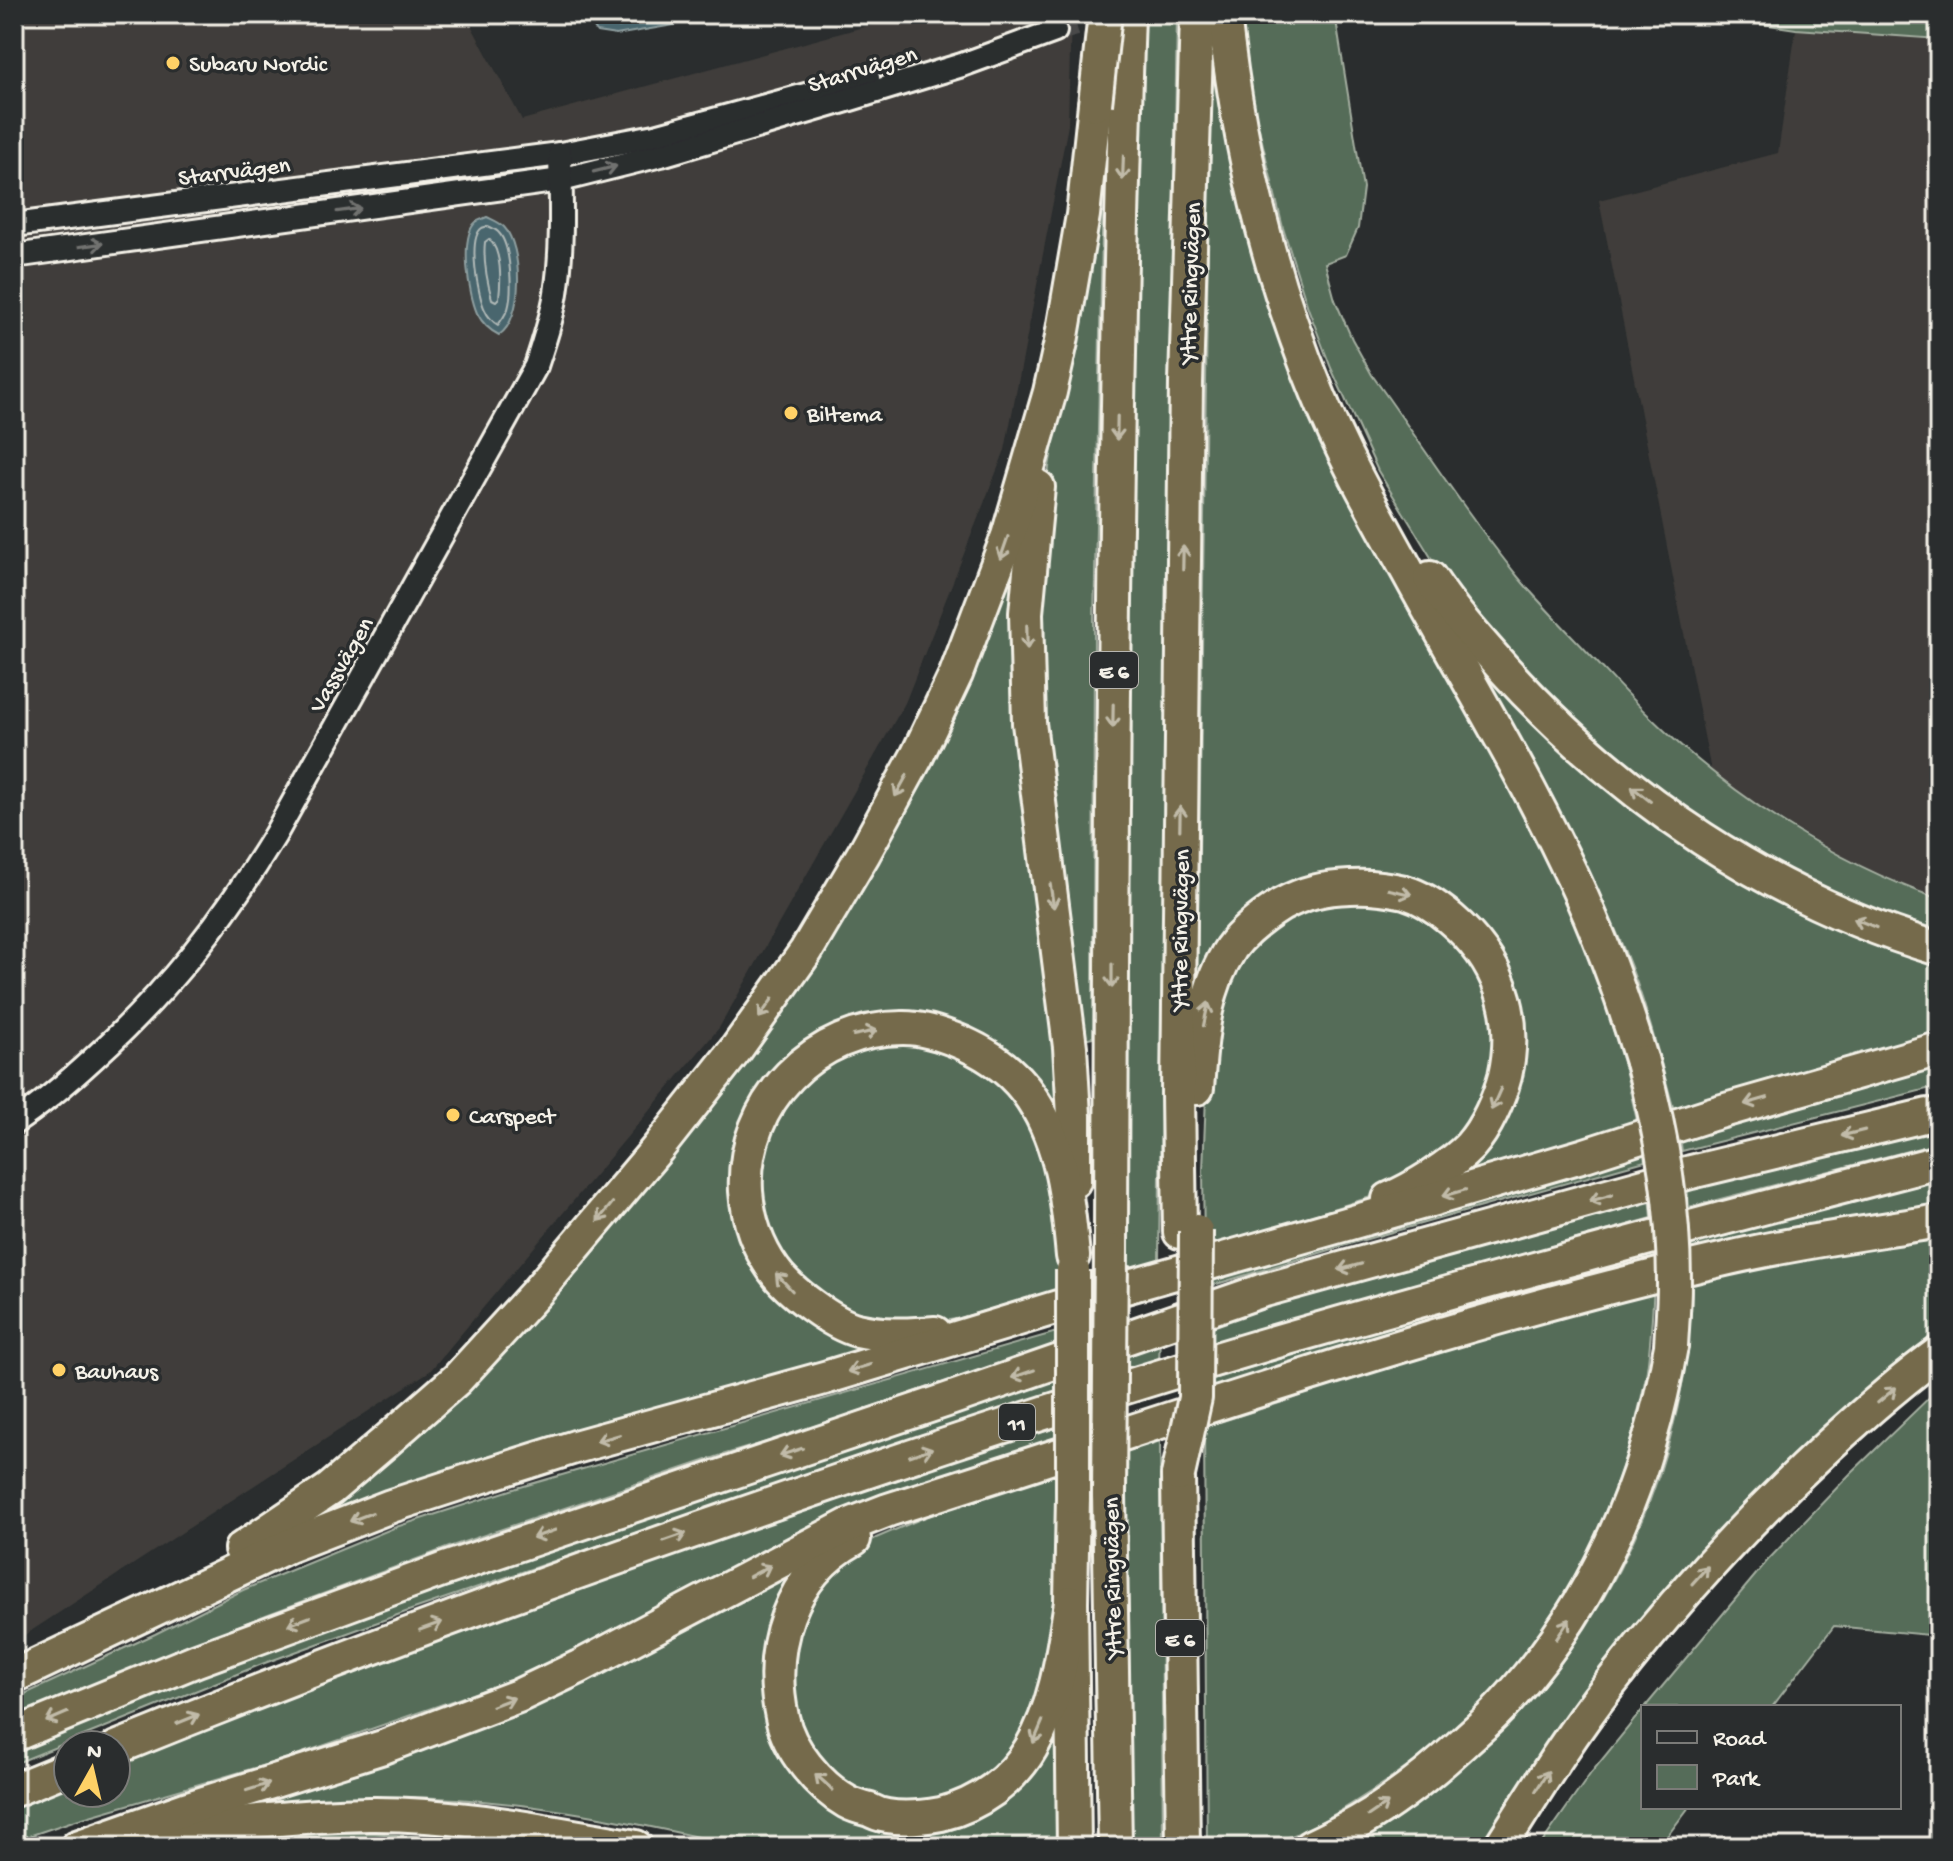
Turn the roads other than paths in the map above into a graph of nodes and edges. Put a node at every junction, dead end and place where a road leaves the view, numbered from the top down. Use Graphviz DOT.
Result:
graph roads {
  1 [pos="1105,14"];
  2 [pos="1128,14"];
  3 [pos="1197,14"];
  4 [pos="1224,14"];
  5 [pos="560,154"];
  6 [pos="395,174"];
  7 [pos="561,180"];
  8 [pos="399,203"];
  9 [pos="41,222"];
  10 [pos="14,225"];
  11 [pos="45,252"];
  12 [pos="14,256"];
  13 [pos="1050,392"];
  14 [pos="1330,421"];
  15 [pos="1939,949"];
  16 [pos="1939,1049"];
  17 [pos="1928,1115"];
  18 [pos="14,1123"];
  19 [pos="1939,1162"];
  20 [pos="1939,1221"];
  21 [pos="1188,1232"];
  22 [pos="1243,1253"];
  23 [pos="1073,1263"];
  24 [pos="1094,1296"];
  25 [pos="1939,1353"];
  26 [pos="968,1485"];
  27 [pos="1071,1602"];
  28 [pos="14,1663"];
  29 [pos="14,1676"];
  30 [pos="14,1735"];
  31 [pos="132,1742"];
  32 [pos="52,1775"];
  33 [pos="14,1790"];
  34 [pos="1074,1834"];
  35 [pos="80,1847"];
  36 [pos="636,1847"];
  37 [pos="1115,1847"];
  38 [pos="1183,1847"];
  39 [pos="1310,1847"];
  40 [pos="1500,1847"];
  1 -- 13 [label="highway, bridge"];
  2 -- 37 [label="highway, Yttre Ringvägen / E 6, one-way, bridge"];
  21 -- 3 [label="highway, Yttre Ringvägen / E 6, one-way"];
  4 -- 14 [label="highway"];
  5 -- 6 [label="street, Starrvägen"];
  5 -- 7 [label="street, Vassvägen"];
  7 -- 5 [label="street, Starrvägen, one-way"];
  6 -- 8 [label="street"];
  6 -- 9 [label="street, Starrvägen"];
  7 -- 8 [label="street, Starrvägen"];
  7 -- 18 [label="street, Vassvägen"];
  11 -- 8 [label="street, Starrvägen, one-way"];
  9 -- 10 [label="street, Starrvägen"];
  9 -- 11 [label="street"];
  11 -- 12 [label="street, Starrvägen"];
  13 -- 23 [label="highway, one-way"];
  13 -- 28 [label="highway, one-way"];
  15 -- 14 [label="highway, one-way"];
  39 -- 14 [label="highway, one-way, bridge"];
  16 -- 22 [label="highway, one-way"];
  17 -- 30 [label="highway, 11, one-way"];
  31 -- 19 [label="highway, 11, one-way"];
  20 -- 26 [label="highway"];
  21 -- 22 [label="highway, one-way"];
  21 -- 38 [label="highway, Yttre Ringvägen / E 6, bridge"];
  22 -- 24 [label="highway"];
  24 -- 23 [label="highway, one-way"];
  23 -- 27 [label="highway, bridge"];
  24 -- 29 [label="highway, one-way"];
  40 -- 25 [label="highway, one-way"];
  27 -- 26 [label="highway, one-way"];
  35 -- 26 [label="highway, one-way"];
  27 -- 34 [label="highway"];
  32 -- 33 [label="highway"];
  35 -- 36 [label="highway"];
}
